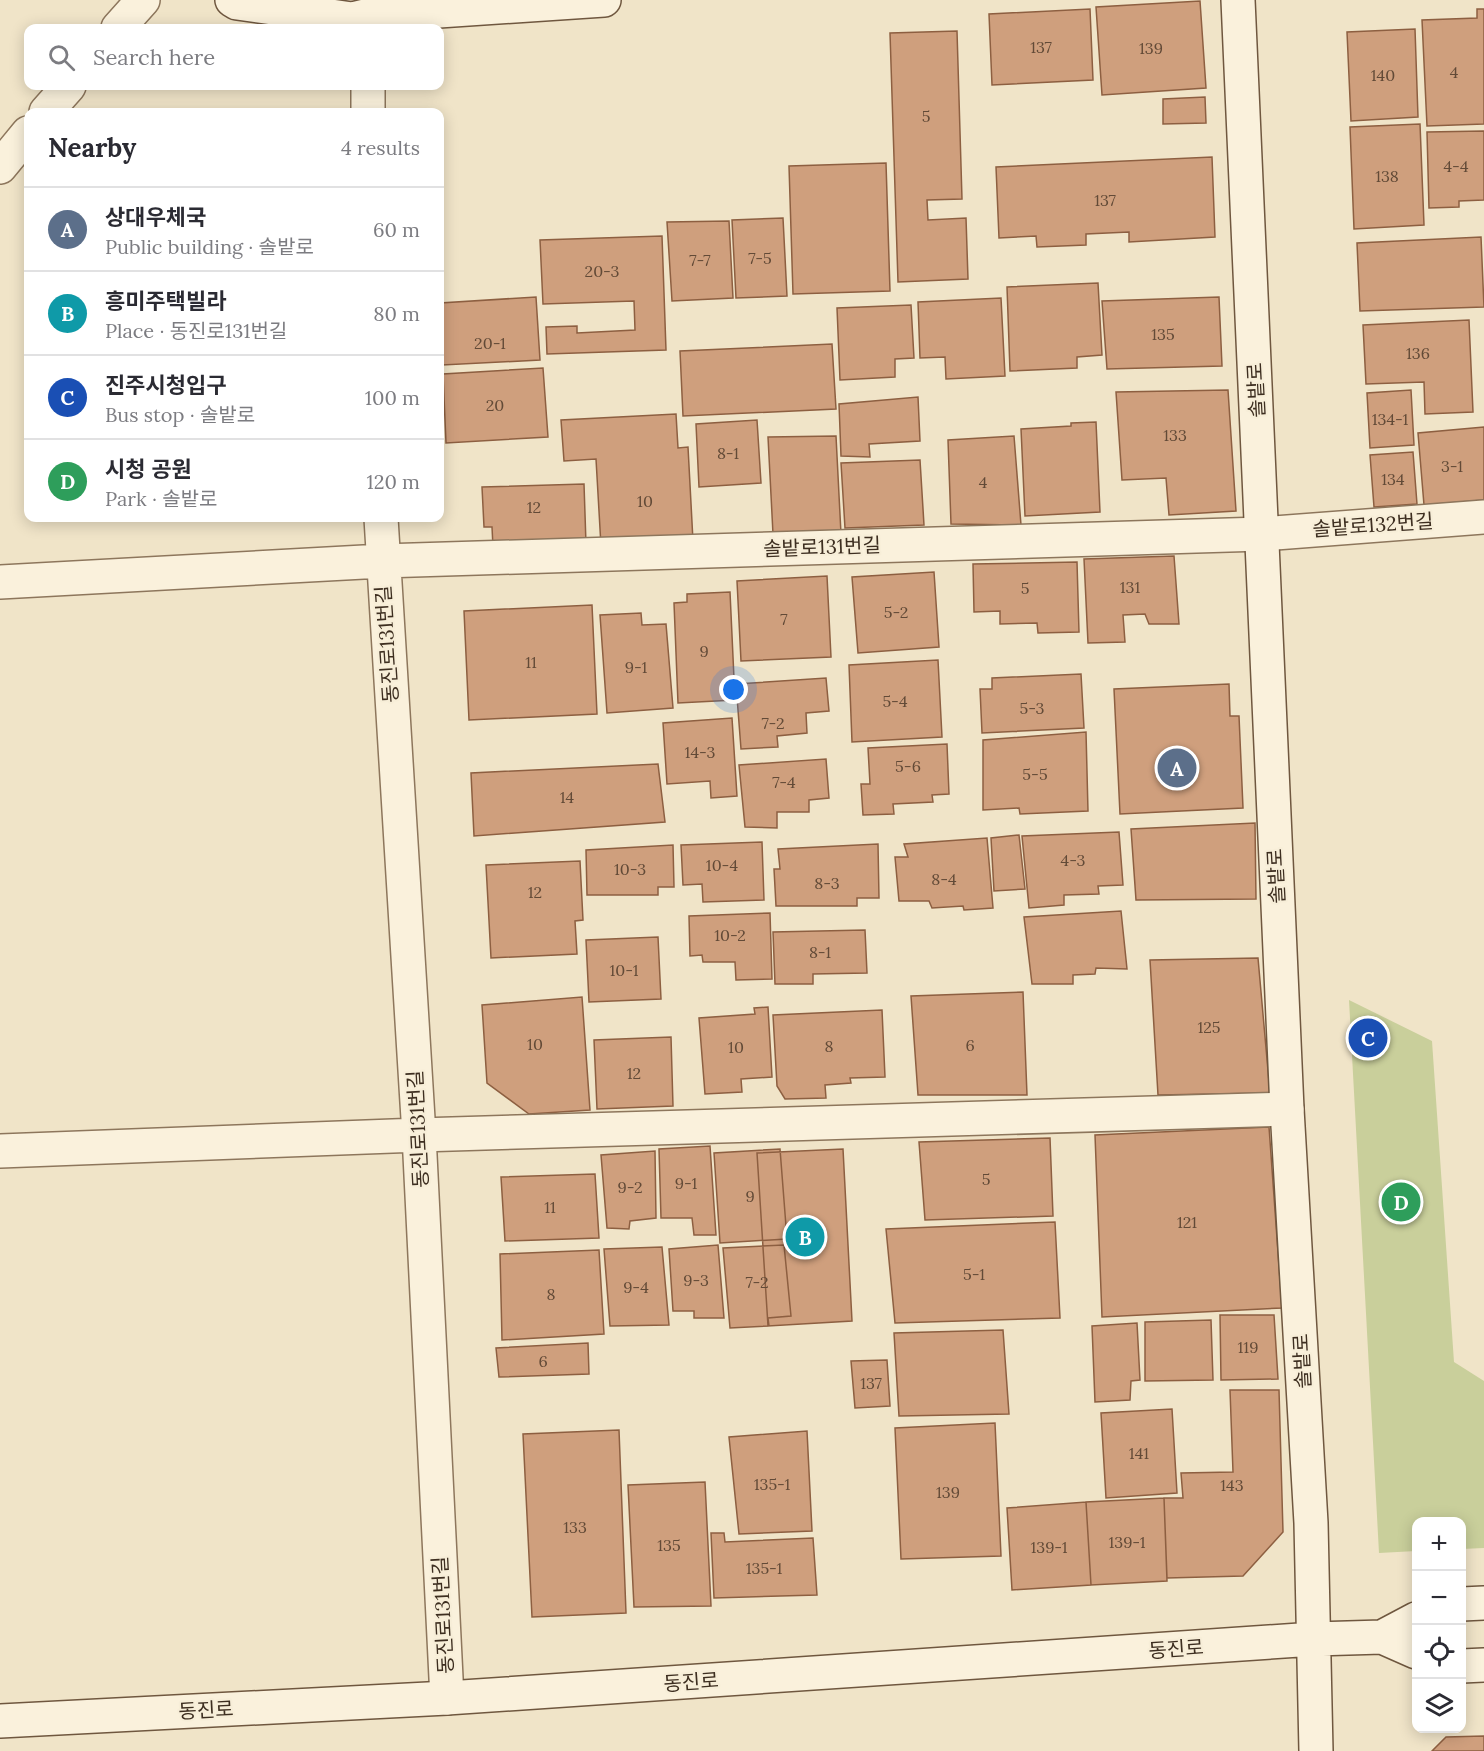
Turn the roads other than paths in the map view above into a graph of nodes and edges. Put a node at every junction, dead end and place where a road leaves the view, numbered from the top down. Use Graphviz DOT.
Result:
graph roads {
  1 [pos="142,0"];
  2 [pos="232,0"];
  3 [pos="604,0"];
  4 [pos="1238,0"];
  5 [pos="366,22"];
  6 [pos="121,24"];
  7 [pos="65,90"];
  8 [pos="368,90"];
  9 [pos="50,108"];
  10 [pos="368,108"];
  11 [pos="24,138"];
  12 [pos="0,167"];
  13 [pos="1484,517"];
  14 [pos="381,522"];
  15 [pos="1262,534"];
  16 [pos="382,561"];
  17 [pos="0,582"];
  18 [pos="1287,1109"];
  19 [pos="419,1135"];
  20 [pos="0,1151"];
  21 [pos="1484,1603"];
  22 [pos="1466,1604"];
  23 [pos="1412,1620"];
  24 [pos="1382,1637"];
  25 [pos="1314,1639"];
  26 [pos="1412,1650"];
  27 [pos="1484,1665"];
  28 [pos="1466,1666"];
  29 [pos="447,1698"];
  30 [pos="0,1721"];
  31 [pos="1316,1751"];
  1 -- 6 [label="street"];
  2 -- 5 [label="street"];
  3 -- 5 [label="street"];
  4 -- 15 [label="street, 솔밭로"];
  7 -- 9 [label="street"];
  8 -- 10 [label="street"];
  11 -- 12 [label="street"];
  13 -- 15 [label="street, 솔밭로132번길"];
  14 -- 16 [label="street, 동진로131번길"];
  15 -- 16 [label="street, 솔밭로131번길"];
  15 -- 18 [label="street, 솔밭로"];
  16 -- 17 [label="street, 동진로131번길"];
  16 -- 19 [label="street, 동진로131번길"];
  18 -- 19 [label="street"];
  18 -- 25 [label="street, 솔밭로"];
  19 -- 20 [label="street"];
  19 -- 29 [label="street, 동진로131번길"];
  21 -- 22 [label="street"];
  23 -- 24 [label="street, 동진로"];
  24 -- 25 [label="street, 동진로"];
  24 -- 26 [label="street, 동진로"];
  25 -- 29 [label="street, 동진로"];
  25 -- 31 [label="street, 솔밭로"];
  27 -- 28 [label="street"];
  29 -- 30 [label="street, 동진로"];
}
